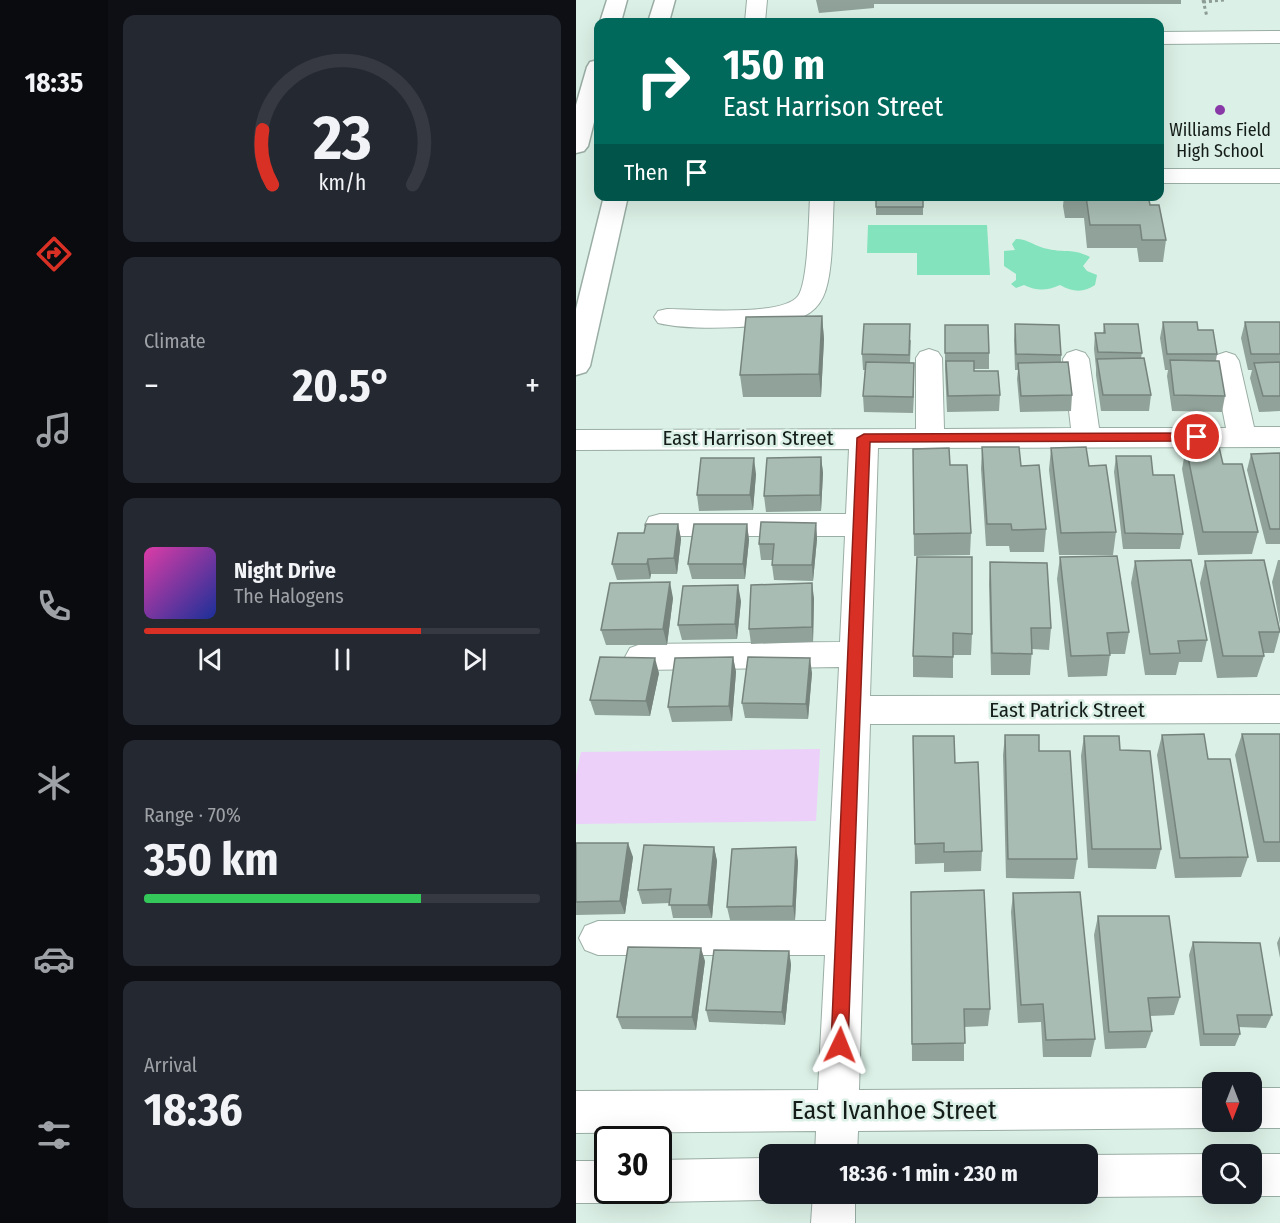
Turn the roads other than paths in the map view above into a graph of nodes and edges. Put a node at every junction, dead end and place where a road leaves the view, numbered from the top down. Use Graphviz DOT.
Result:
graph roads {
  1 [pos="617,0"];
  2 [pos="665,0"];
  3 [pos="757,0"];
  4 [pos="612,18"];
  5 [pos="660,18"];
  6 [pos="755,18"];
  7 [pos="1280,37"];
  8 [pos="1164,38"];
  9 [pos="594,81"];
  10 [pos="576,146"];
  11 [pos="1164,176"];
  12 [pos="1280,176"];
  13 [pos="615,201"];
  14 [pos="822,201"];
  15 [pos="582,317"];
  16 [pos="667,317"];
  17 [pos="929,358"];
  18 [pos="1076,359"];
  19 [pos="1226,361"];
  20 [pos="576,366"];
  21 [pos="1280,436"];
  22 [pos="1086,437"];
  23 [pos="1242,437"];
  24 [pos="864,438"];
  25 [pos="930,438"];
  26 [pos="576,440"];
  27 [pos="660,525"];
  28 [pos="860,525"];
  29 [pos="855,654"];
  30 [pos="641,657"];
  31 [pos="1280,709"];
  32 [pos="854,710"];
  33 [pos="598,938"];
  34 [pos="844,938"];
  35 [pos="1202,1108"];
  36 [pos="1262,1108"];
  37 [pos="1280,1108"];
  38 [pos="837,1110"];
  39 [pos="576,1112"];
  40 [pos="836,1144"];
  41 [pos="1202,1175"];
  42 [pos="1262,1175"];
  43 [pos="1280,1175"];
  44 [pos="1098,1176"];
  45 [pos="759,1179"];
  46 [pos="672,1181"];
  47 [pos="576,1182"];
  48 [pos="594,1182"];
  49 [pos="834,1204"];
  50 [pos="833,1223"];
  1 -- 4 [label="main road"];
  2 -- 5 [label="main road"];
  3 -- 6 [label="street"];
  7 -- 8 [label="street"];
  9 -- 10 [label="main road"];
  11 -- 12 [label="street"];
  13 -- 15 [label="main road"];
  14 -- 16 [label="street"];
  15 -- 20 [label="main road"];
  17 -- 25 [label="street"];
  18 -- 22 [label="street"];
  19 -- 23 [label="street"];
  21 -- 23 [label="street, East Harrison Street"];
  22 -- 23 [label="street, East Harrison Street"];
  22 -- 25 [label="street, East Harrison Street"];
  24 -- 25 [label="street, East Harrison Street"];
  24 -- 26 [label="street, East Harrison Street"];
  24 -- 28 [label="street"];
  27 -- 28 [label="street"];
  28 -- 29 [label="street"];
  29 -- 30 [label="street"];
  29 -- 32 [label="street"];
  31 -- 32 [label="street, East Patrick Street"];
  32 -- 34 [label="street"];
  33 -- 34 [label="street"];
  34 -- 38 [label="street"];
  35 -- 38 [label="street, East Ivanhoe Street"];
  36 -- 37 [label="street"];
  38 -- 39 [label="street, East Ivanhoe Street"];
  38 -- 40 [label="street"];
  41 -- 44 [label="street"];
  42 -- 43 [label="street"];
  45 -- 46 [label="street"];
  47 -- 48 [label="street"];
  49 -- 50 [label="street"];
}
